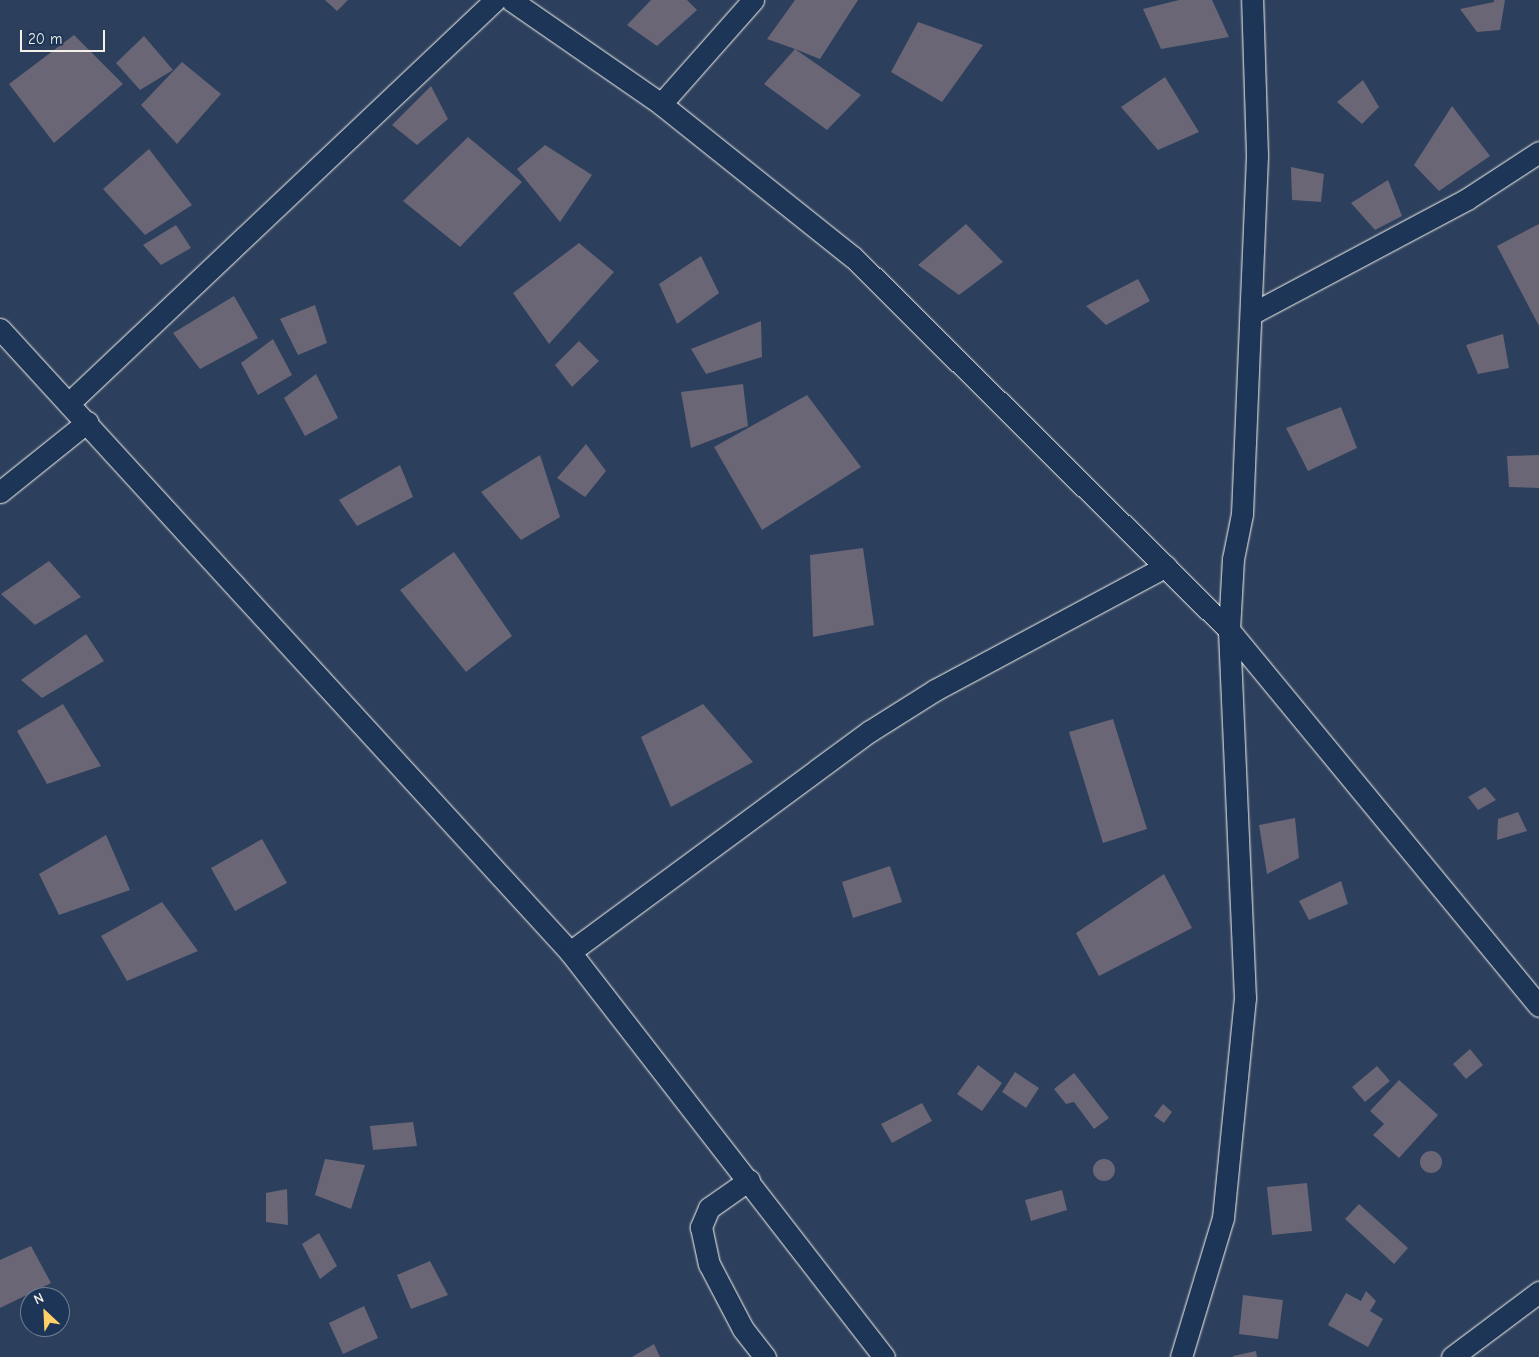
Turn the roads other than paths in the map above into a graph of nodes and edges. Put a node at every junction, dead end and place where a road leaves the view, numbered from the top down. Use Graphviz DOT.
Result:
graph roads {
  1 [pos="495,0"];
  2 [pos="512,0"];
  3 [pos="753,0"];
  4 [pos="1252,0"];
  5 [pos="661,104"];
  6 [pos="1539,152"];
  7 [pos="1251,314"];
  8 [pos="0,329"];
  9 [pos="70,403"];
  10 [pos="87,422"];
  11 [pos="0,492"];
  12 [pos="1166,566"];
  13 [pos="1229,630"];
  14 [pos="570,952"];
  15 [pos="1539,1006"];
  16 [pos="749,1180"];
  17 [pos="1539,1292"];
  18 [pos="765,1357"];
  19 [pos="884,1357"];
  20 [pos="1180,1357"];
  21 [pos="1452,1357"];
  1 -- 9 [label="street"];
  2 -- 5 [label="street"];
  3 -- 5 [label="street"];
  4 -- 7 [label="street"];
  5 -- 12 [label="street"];
  6 -- 7 [label="street"];
  7 -- 13 [label="street"];
  8 -- 9 [label="street"];
  9 -- 10 [label="street"];
  10 -- 11 [label="street"];
  10 -- 14 [label="street"];
  12 -- 13 [label="street"];
  12 -- 14 [label="street"];
  13 -- 15 [label="street"];
  13 -- 20 [label="street"];
  14 -- 16 [label="street"];
  16 -- 18 [label="street"];
  16 -- 19 [label="street"];
  17 -- 21 [label="street"];
}
